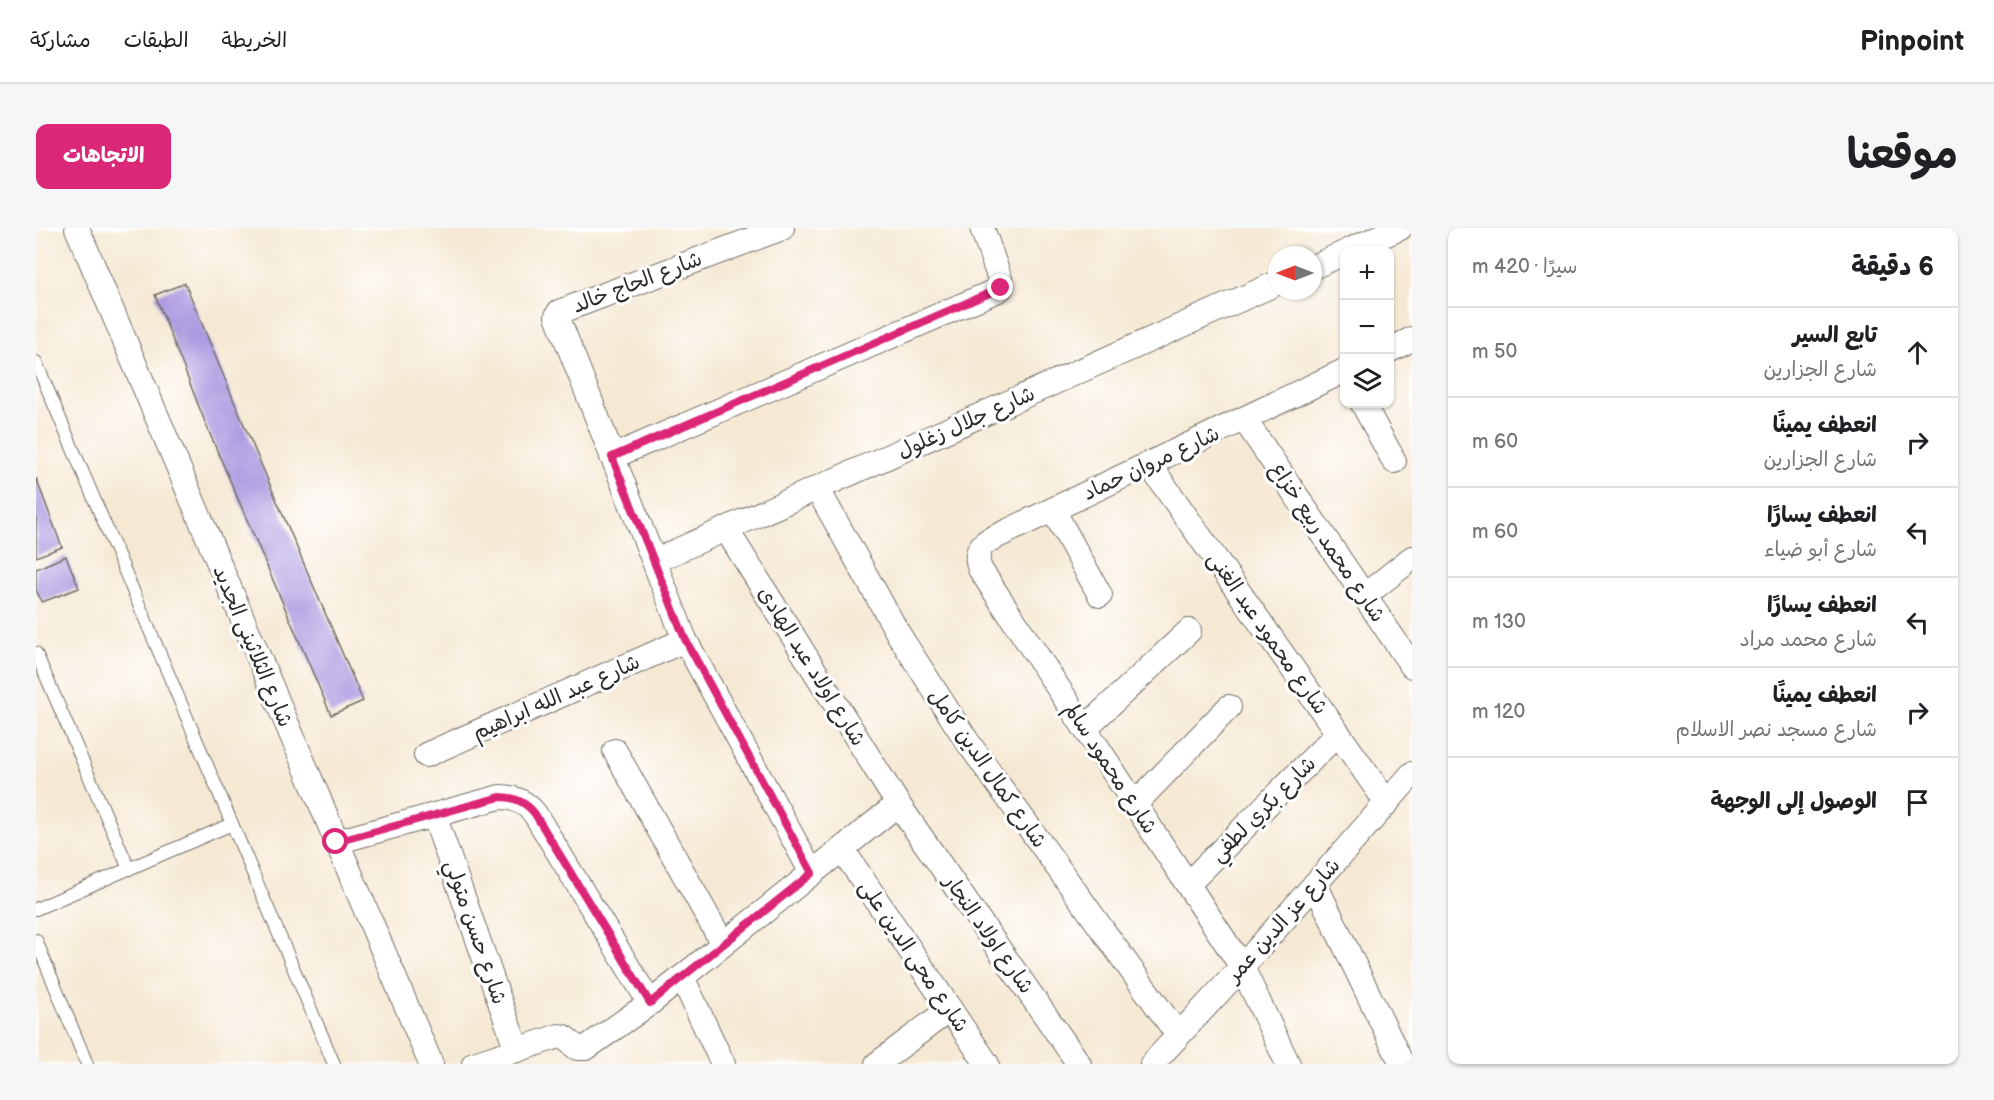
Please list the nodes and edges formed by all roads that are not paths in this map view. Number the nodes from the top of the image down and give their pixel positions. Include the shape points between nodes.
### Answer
1 (77, 228) edge
2 (782, 228) edge
3 (982, 228) edge
4 (1400, 228) edge
5 (1359, 246) edge
6 (1340, 255) edge
7 (1322, 263) edge
8 (1268, 287) edge
9 (1412, 339) edge
10 (1394, 348) edge
11 (36, 362) edge
12 (1340, 373) edge
13 (1365, 408) edge
14 (1244, 419) junction
15 (612, 457) junction
16 (1394, 461) dead end
17 (1149, 464) junction
18 (817, 489) junction
19 (1053, 510) junction
20 (726, 529) junction
21 (1412, 558) edge
22 (654, 561) junction
23 (981, 569) joint
24 (1100, 595) dead end
25 (1364, 596) junction
26 (1189, 631) dead end
27 (685, 639) junction
28 (36, 653) edge
29 (1412, 666) edge
30 (1229, 707) dead end
31 (1085, 728) junction
32 (1338, 733) junction
33 (615, 751) dead end
34 (426, 754) dead end
35 (1412, 774) edge
36 (1387, 802) junction
37 (898, 804) junction
38 (1135, 804) junction
39 (434, 815) junction
40 (232, 824) junction
41 (336, 842) junction
42 (842, 849) junction
43 (129, 868) junction
44 (812, 873) junction
45 (1188, 884) junction
46 (1315, 884) junction
47 (36, 909) edge
48 (36, 940) edge
49 (723, 944) junction
50 (1242, 967) junction
51 (682, 977) junction
52 (650, 1003) junction
53 (950, 1009) junction
54 (1178, 1035) junction
55 (517, 1050) junction
56 (1393, 1061) edge
57 (1155, 1063) edge
58 (87, 1064) edge
59 (334, 1064) edge
60 (431, 1064) edge
61 (474, 1064) edge
62 (723, 1064) edge
63 (877, 1064) edge
64 (987, 1064) edge
65 (1079, 1064) edge
66 (1287, 1064) edge

1 - 41 street, شارع الثلاثينى الجديد
2 - 15 street, شارع الحاج خالد via 559,312 557,318
3 - 15 street via 1002,284 1000,290
4 - 5 street
6 - 7 street
8 - 18 street, شارع جلال زغلول
9 - 10 street
11 - 40 lane
12 - 14 street, شارع مروان حماد
13 - 16 street
14 - 17 street, شارع مروان حماد
14 - 25 street, شارع محمد ربيع خزاع
15 - 22 street
17 - 19 street, شارع مروان حماد
17 - 32 street, شارع محمود عبد الغنى
18 - 20 street, شارع جلال زغلول
18 - 54 street, شارع كمال الدين كامل via 899,635 967,741
19 - 23 street, شارع مروان حماد via 985,542 977,556
19 - 24 street
20 - 22 street, شارع جلال زغلول
20 - 37 street, شارع اولاد عبد الهادى
21 - 25 street
22 - 27 street
23 - 31 street, شارع محمود سالم
25 - 29 street, شارع محمد ربيع خزاع
26 - 31 street
27 - 34 street, شارع عبد الله ابراهيم
27 - 44 street
28 - 43 lane
30 - 38 street
31 - 38 street, شارع محمود سالم
32 - 36 street, شارع محمود عبد الغنى
32 - 45 street, شارع بكري لطفي
33 - 49 street
35 - 36 street, شارع عز الدين عمر
36 - 46 street, شارع عز الدين عمر
37 - 42 street
37 - 65 street, شارع اولاد النجار
38 - 45 street, شارع محمود سالم
39 - 41 street
39 - 52 street via 500,797 516,799 530,807
39 - 55 street, شارع حسن متولي
40 - 43 lane
40 - 59 lane
41 - 60 street, شارع الثلاثينى الجديد
42 - 44 street
42 - 53 street, شارع محى الدين على
43 - 47 lane
44 - 49 street
45 - 50 street, شارع محمود سالم
46 - 50 street, شارع عز الدين عمر
46 - 56 street
48 - 58 lane
49 - 51 street
50 - 54 street, شارع عز الدين عمر
50 - 66 street, شارع محمود سالم
51 - 52 street
51 - 62 street
52 - 55 street via 586,1048 577,1048 559,1036
53 - 63 street
53 - 64 street, شارع محى الدين على
54 - 57 street, شارع عز الدين عمر
55 - 61 street

